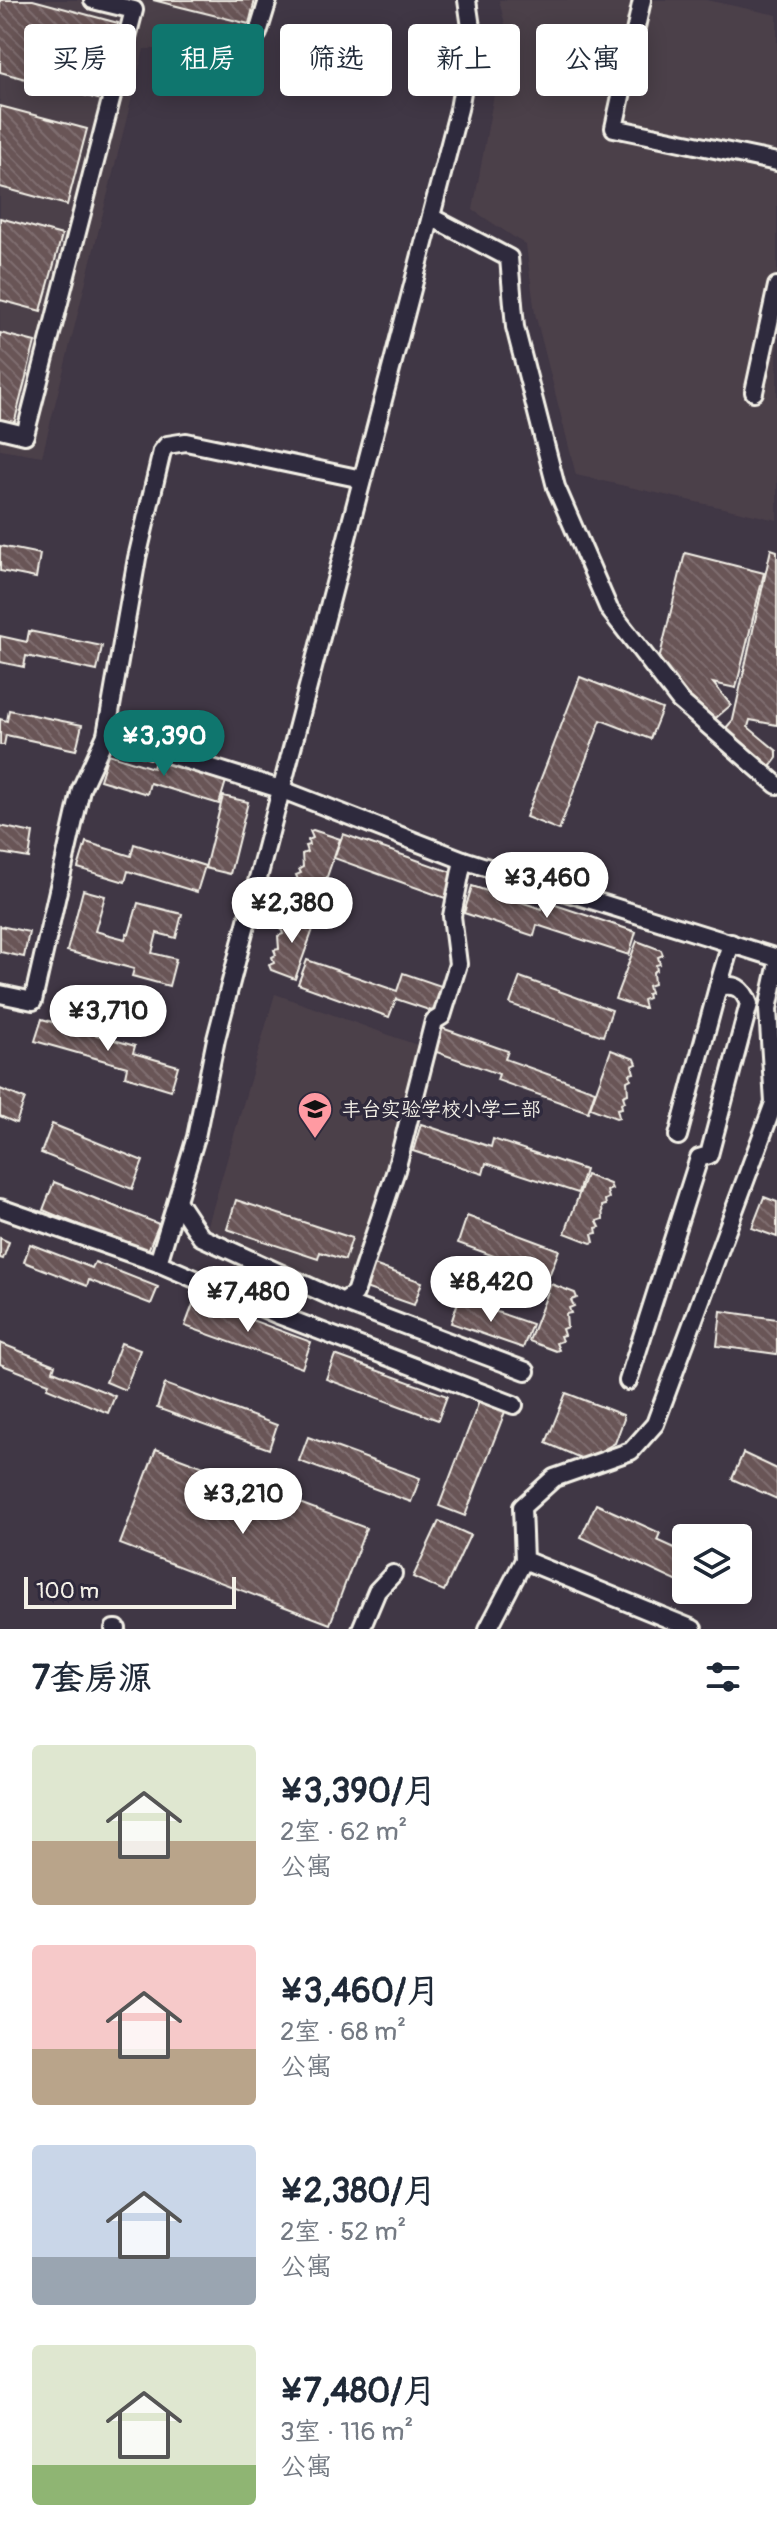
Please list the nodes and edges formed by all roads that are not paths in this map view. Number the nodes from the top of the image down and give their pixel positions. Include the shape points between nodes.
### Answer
1 (93, 0) edge
2 (268, 0) edge
3 (467, 0) edge
4 (642, 0) edge
5 (261, 24) edge
6 (777, 162) edge
7 (431, 217) junction
8 (777, 286) edge
9 (754, 392) dead end
10 (0, 429) edge
11 (362, 479) junction
12 (106, 735) junction
13 (777, 785) edge
14 (280, 789) junction
15 (463, 860) junction
16 (731, 943) junction
17 (777, 958) edge
18 (777, 967) edge
19 (718, 987) junction
20 (0, 994) edge
21 (678, 1136) dead end
22 (177, 1201) junction
23 (0, 1208) edge
24 (158, 1263) junction
25 (343, 1302) junction
26 (526, 1371) dead end
27 (628, 1381) dead end
28 (514, 1405) dead end
29 (524, 1560) junction
30 (393, 1574) dead end
31 (361, 1629) edge
32 (488, 1629) edge
33 (693, 1629) edge

1 - 10 street via 134,10 25,435
2 - 5 street
3 - 7 street via 472,34
4 - 6 street via 614,128
7 - 11 street
7 - 13 street via 509,258 515,327 556,487 609,609 680,701
8 - 9 street
11 - 12 street via 186,442 167,445 151,489
11 - 14 street
12 - 14 street
12 - 20 street via 81,789 33,1001
14 - 15 street
14 - 22 street
15 - 16 street
15 - 25 street via 452,916 458,964 442,1016 434,1021 396,1170 355,1293
16 - 17 street
16 - 19 street
18 - 29 street via 768,1009 774,1103 655,1424 631,1451 554,1478 522,1507
19 - 21 street
19 - 27 street via 739,987 749,1004 709,1155 699,1158
22 - 24 street
22 - 25 street via 201,1237
23 - 24 street
24 - 28 street
25 - 26 street
29 - 32 street
29 - 33 street
30 - 31 street via 377,1591

